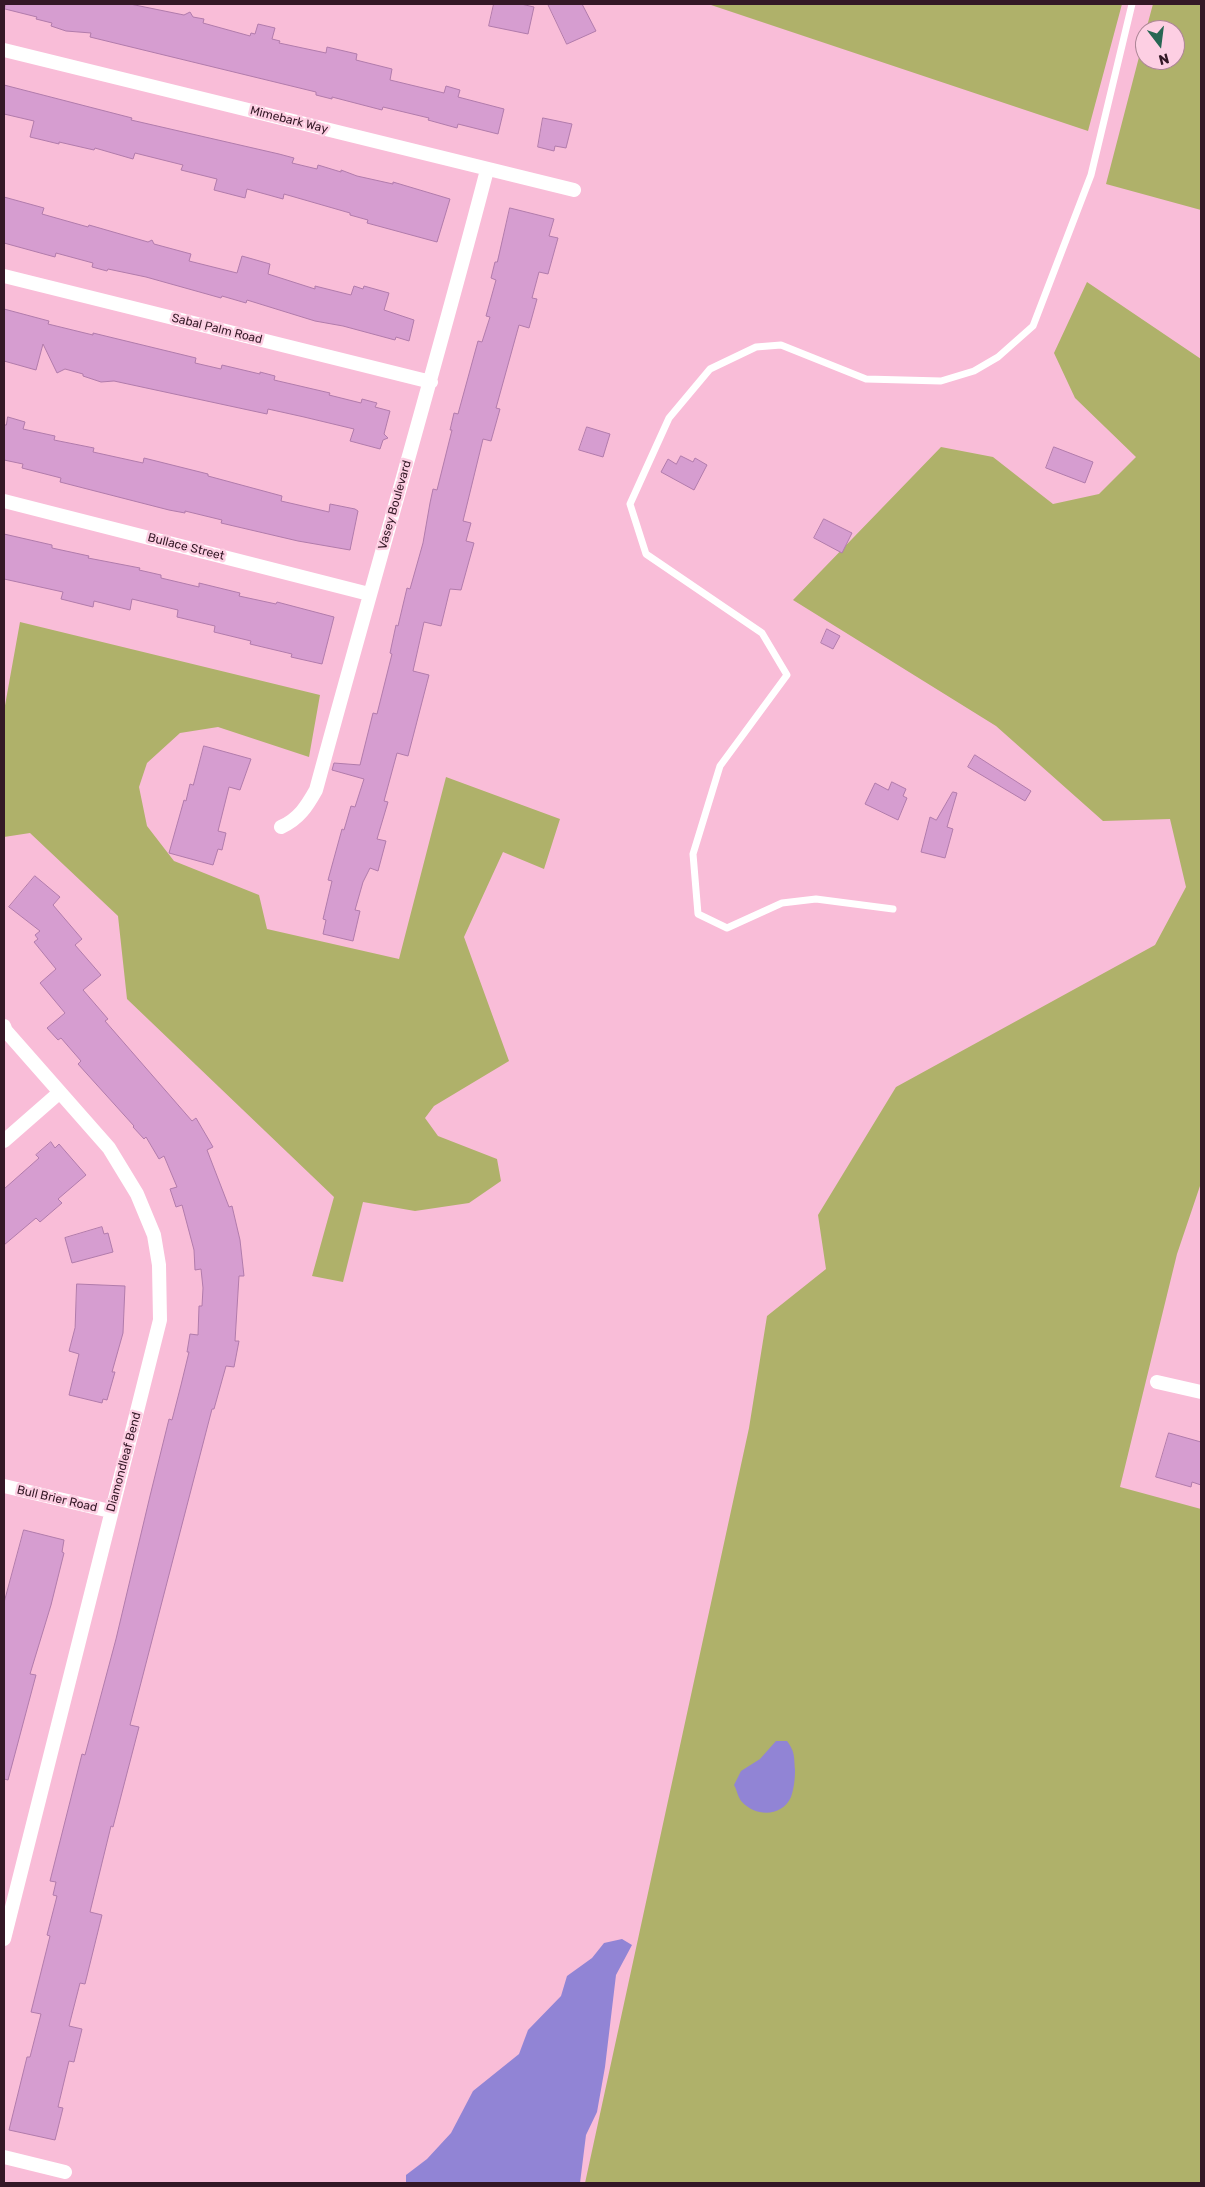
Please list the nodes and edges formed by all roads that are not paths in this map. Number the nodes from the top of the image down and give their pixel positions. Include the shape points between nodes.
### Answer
1 (1132, 4) edge
2 (4, 50) edge
3 (487, 170) junction
4 (574, 190) dead end
5 (4, 276) edge
6 (431, 382) junction
7 (4, 501) edge
8 (369, 594) junction
9 (281, 827) dead end
10 (893, 909) dead end
11 (4, 1026) edge
12 (60, 1092) junction
13 (4, 1141) edge
14 (1157, 1382) dead end
15 (1201, 1392) edge
16 (4, 1486) edge
17 (110, 1511) junction
18 (4, 1935) edge
19 (4, 2157) edge
20 (65, 2172) dead end

1 - 10 lane via 1091,175 1033,326 998,357 974,370 941,381 866,379 781,345 756,347 710,369 670,418 630,504 646,554 762,633 786,675 720,766 693,854 698,914 727,928 782,903 816,899
2 - 3 street, Mimebark Way
3 - 4 street, Mimebark Way
3 - 6 street, Vasey Boulevard
5 - 6 street, Sabal Palm Road
6 - 8 street, Vasey Boulevard
7 - 8 street, Bullace Street
8 - 9 street, Vasey Boulevard via 316,790 306,808 292,822
11 - 12 street, Diamondleaf Bend
12 - 13 street
12 - 17 street, Diamondleaf Bend via 109,1148 138,1194 154,1234 159,1265 160,1320
14 - 15 street
16 - 17 street, Bull Brier Road
17 - 18 street, Diamondleaf Bend
19 - 20 street

